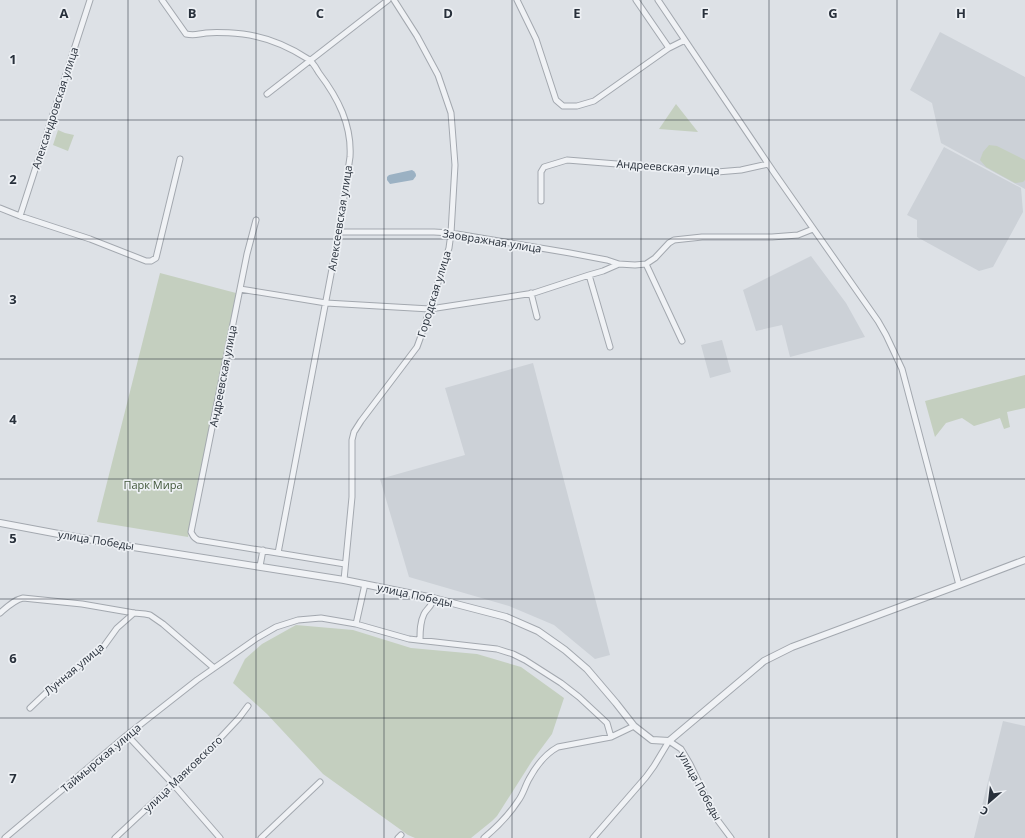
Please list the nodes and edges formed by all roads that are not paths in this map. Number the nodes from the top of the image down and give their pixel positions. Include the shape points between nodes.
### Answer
1 (90, 0) edge
2 (162, 0) edge
3 (388, 0) edge
4 (394, 0) edge
5 (517, 0) edge
6 (636, 0) edge
7 (658, 0) edge
8 (685, 40) junction
9 (669, 48) junction
10 (310, 60) junction
11 (267, 94) dead end
12 (180, 159) dead end
13 (768, 164) junction
14 (541, 201) dead end
15 (0, 208) edge
16 (20, 216) junction
17 (256, 220) dead end
18 (813, 229) junction
19 (339, 232) junction
20 (451, 233) junction
21 (619, 264) junction
22 (646, 264) junction
23 (589, 275) junction
24 (240, 289) junction
25 (528, 294) junction
26 (326, 303) junction
27 (430, 309) junction
28 (537, 317) dead end
29 (682, 342) dead end
30 (610, 347) dead end
31 (0, 523) edge
32 (263, 550) junction
33 (278, 553) junction
34 (1025, 560) edge
35 (345, 564) junction
36 (260, 566) junction
37 (344, 580) junction
38 (365, 584) junction
39 (959, 585) junction
40 (433, 598) junction
41 (0, 613) edge
42 (134, 613) junction
43 (356, 624) junction
44 (420, 640) junction
45 (214, 668) junction
46 (248, 706) dead end
47 (30, 708) dead end
48 (634, 726) junction
49 (127, 735) junction
50 (611, 737) junction
51 (669, 740) junction
52 (320, 782) dead end
53 (173, 784) junction
54 (5, 838) edge
55 (115, 838) edge
56 (220, 838) edge
57 (261, 838) edge
58 (484, 838) edge
59 (593, 838) edge
60 (731, 838) edge

1 - 16 street, Александровская улица
2 - 10 street, Алексеевская улица via 186,34 242,34 259,37 276,42
3 - 10 street
4 - 20 street, Городская улица via 438,74 451,113 456,165
5 - 9 street via 536,39 552,91 556,100 563,106 577,106 594,101
6 - 9 street
7 - 8 street
8 - 9 street
8 - 13 street
10 - 11 street
10 - 19 street, Алексеевская улица via 337,101 349,135 350,157
12 - 16 street via 156,258 151,260 146,261
13 - 14 street, Андреевская улица via 717,172 567,160 542,169
13 - 18 street
15 - 16 street
17 - 24 street, Андреевская улица
18 - 22 street via 798,235 674,240
18 - 39 street via 878,321 902,368
19 - 20 street, Заовражная улица
19 - 26 street, Алексеевская улица
20 - 21 street, Заовражная улица
20 - 27 street, Городская улица via 449,248
21 - 22 street
21 - 23 street
22 - 29 street
23 - 25 street
23 - 30 street
24 - 26 street
24 - 32 street, Андреевская улица via 191,532 198,540
25 - 27 street
25 - 28 street
26 - 27 street
26 - 33 street, Алексеевская улица
27 - 35 street, Городская улица via 417,347 354,432 352,497
31 - 36 street, улица Победы
32 - 33 street
32 - 36 street
33 - 35 street
34 - 39 street
35 - 37 street, Городская улица
36 - 37 street, улица Победы
37 - 38 street, улица Победы
38 - 40 street, улица Победы
38 - 43 street
39 - 51 street via 795,645 764,661
40 - 44 street via 420,626
40 - 48 street, улица Победы via 506,617 538,631 587,669
41 - 42 street via 18,599 24,598
42 - 45 street via 146,614 156,619
42 - 47 street, Лунная улица via 117,628 104,646
43 - 44 street, Таймырская улица
43 - 45 street, Таймырская улица via 321,618 298,620 276,627
44 - 50 street, Таймырская улица via 496,649 525,660 579,697 607,723
45 - 49 street, Таймырская улица
46 - 53 street, улица Маяковского via 210,750
48 - 50 street
48 - 51 street, улица Победы via 652,740
49 - 53 street
49 - 54 street, Таймырская улица
50 - 58 street via 558,747 551,751 530,777 519,800 498,826
51 - 59 street via 646,778
51 - 60 street, улица Победы via 681,749 716,818
52 - 57 street
53 - 55 street, улица Маяковского
53 - 56 street

